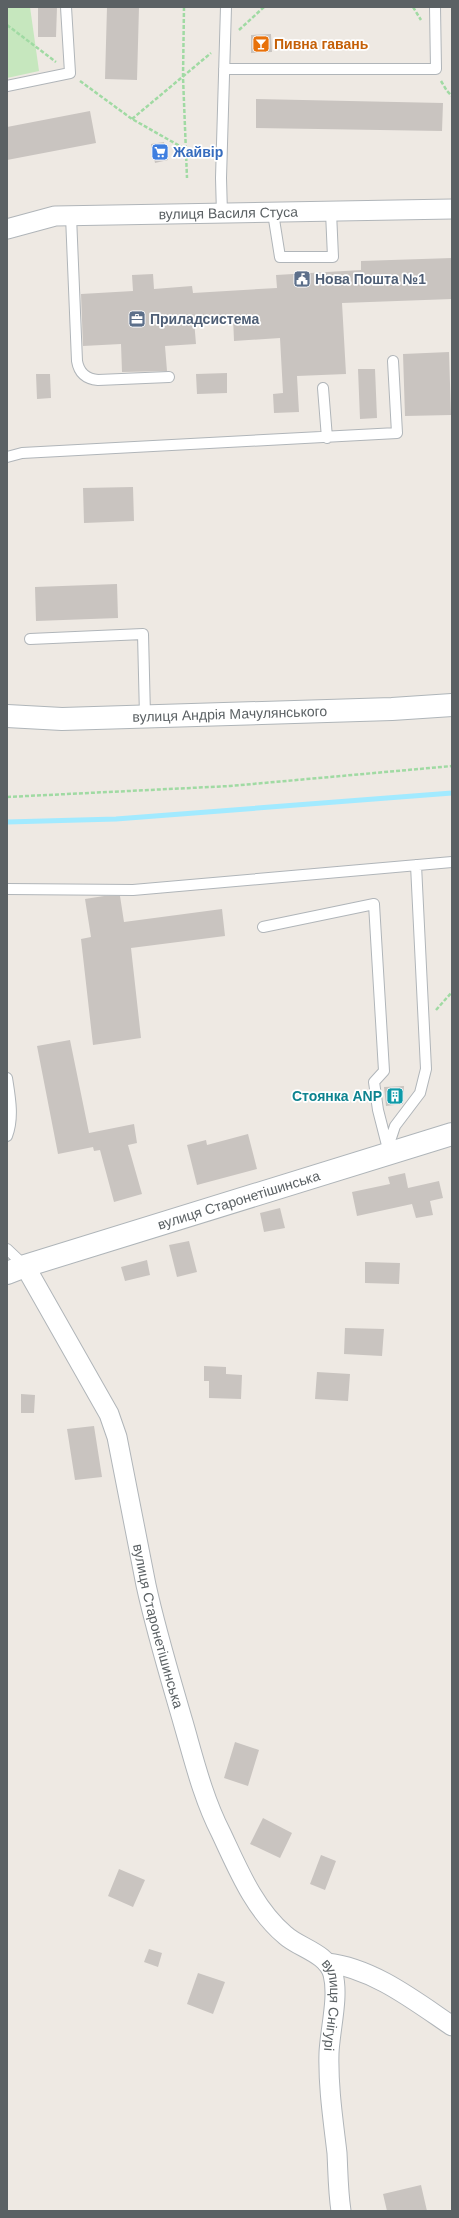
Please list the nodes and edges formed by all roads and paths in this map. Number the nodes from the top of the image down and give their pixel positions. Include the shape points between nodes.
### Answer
1 (66, 7) edge
2 (184, 7) edge
3 (226, 7) edge
4 (264, 7) edge
5 (435, 7) edge
6 (7, 25) edge
7 (225, 42) junction
8 (224, 68) junction
9 (436, 70) junction
10 (70, 73) junction
11 (183, 77) junction
12 (7, 86) edge
13 (452, 96) edge
14 (132, 119) junction
15 (185, 149) junction
16 (186, 178) dead end
17 (452, 210) edge
18 (331, 212) junction
19 (273, 213) junction
20 (222, 214) junction
21 (70, 216) junction
22 (7, 229) edge
23 (394, 362) dead end
24 (169, 377) dead end
25 (323, 388) dead end
26 (327, 438) junction
27 (7, 457) edge
28 (30, 639) dead end
29 (452, 705) edge
30 (7, 716) edge
31 (145, 716) junction
32 (452, 766) edge
33 (7, 798) edge
34 (452, 862) edge
35 (416, 865) junction
36 (7, 889) edge
37 (263, 927) dead end
38 (7, 1078) edge
39 (452, 1134) edge
40 (7, 1136) edge
41 (389, 1153) junction
42 (7, 1248) edge
43 (16, 1270) edge
44 (327, 1963) junction
45 (452, 2026) edge
46 (341, 2211) edge

1 - 10 lane
2 - 11 path
3 - 7 lane
4 - 7 path
5 - 9 lane
6 - 10 path
7 - 8 lane
7 - 11 path
8 - 9 lane
8 - 20 lane
9 - 13 path
10 - 12 lane
10 - 14 path
11 - 14 path
11 - 15 path
14 - 15 path
15 - 16 path
17 - 18 street, вулиця Василя Стуса
18 - 19 street, вулиця Василя Стуса
18 - 19 lane via 333,257 280,257
19 - 20 street, вулиця Василя Стуса
20 - 21 street, вулиця Василя Стуса
21 - 22 street, вулиця Василя Стуса via 55,216
21 - 24 lane via 77,361 80,371 88,378 98,380
23 - 26 lane via 397,434
25 - 26 lane
26 - 27 lane via 22,453
28 - 31 lane via 143,634
29 - 31 street, вулиця Андрія Мачулянського
30 - 31 street, вулиця Андрія Мачулянського via 62,719
32 - 33 path via 230,786
34 - 35 lane
35 - 36 lane via 133,890
35 - 41 lane via 426,1069 420,1093 390,1135
37 - 41 lane via 374,904 384,1071 374,1082
38 - 40 lane via 11,1108
39 - 41 street, вулиця Старонетішинська
41 - 43 street, вулиця Старонетішинська
42 - 43 lane
43 - 44 street, вулиця Старонетішинська via 57,1319 109,1414 149,1594 200,1780 218,1828 265,1916 286,1937
44 - 45 street, вулиця Снігурі via 343,1965 378,1980
44 - 46 street, вулиця Снігурі via 333,1974 334,2005 330,2029 329,2076

